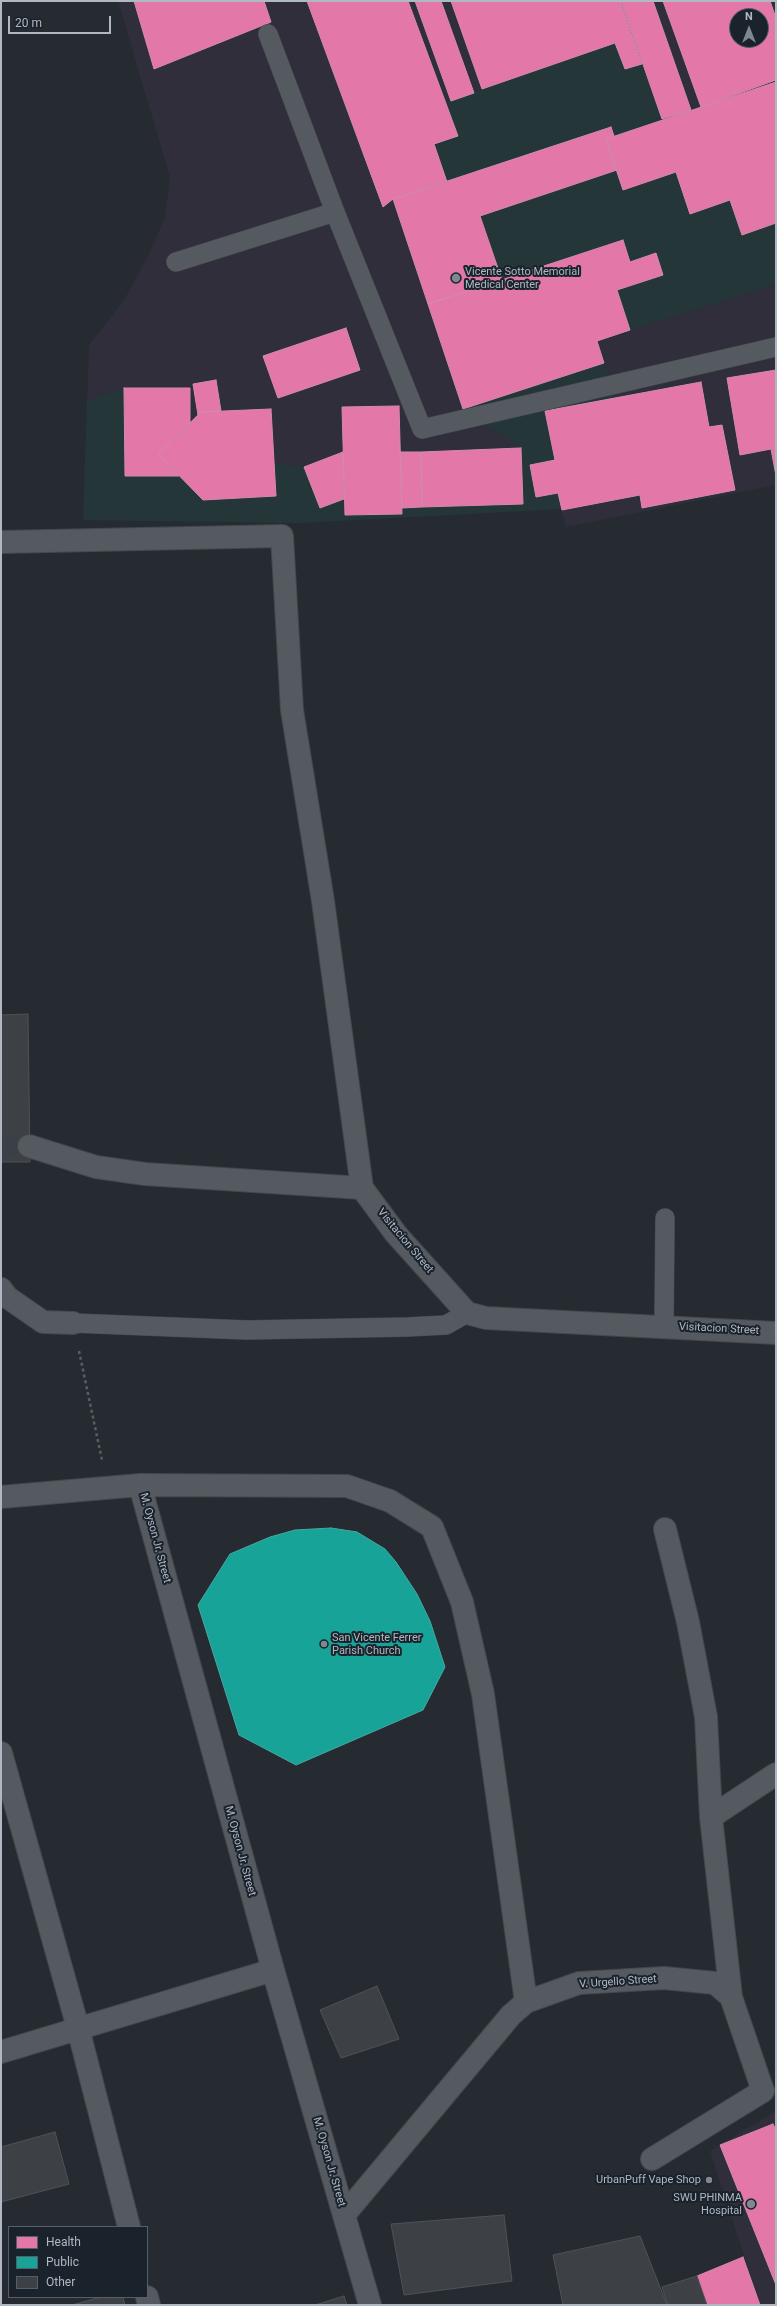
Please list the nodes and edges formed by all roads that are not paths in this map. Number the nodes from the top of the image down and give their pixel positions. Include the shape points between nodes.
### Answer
1 (268, 34) dead end
2 (335, 212) junction
3 (176, 262) dead end
4 (776, 347) edge
5 (1, 542) edge
6 (29, 1146) tunnel mouth
7 (362, 1188) junction
8 (665, 1218) dead end
9 (1, 1289) edge
10 (467, 1313) junction
11 (73, 1323) joint
12 (664, 1326) junction
13 (776, 1333) edge
14 (140, 1485) junction
15 (1, 1497) edge
16 (665, 1529) dead end
17 (1, 1754) edge
18 (776, 1774) edge
19 (711, 1817) junction
20 (273, 1970) junction
21 (731, 1997) junction
22 (526, 2002) junction
23 (78, 2028) junction
24 (1, 2052) edge
25 (769, 2092) edge
26 (652, 2159) dead end
27 (344, 2216) junction
28 (129, 2226) edge
29 (370, 2305) edge

1 - 2 lane
2 - 3 lane
2 - 4 lane via 422,429
5 - 7 street via 282,536 292,710 323,901
6 - 7 street via 96,1167 145,1174
7 - 10 street, Visitacion Street via 396,1234
8 - 12 lane
9 - 11 street via 7,1297 43,1322
10 - 11 lane via 446,1325 407,1327 247,1330
10 - 12 street, Visitacion Street via 486,1318
12 - 13 street, Visitacion Street
14 - 15 street
14 - 20 street, M. Oyson Jr. Street
14 - 22 street via 347,1486 390,1502 432,1527 462,1602 483,1694
16 - 19 street via 688,1622 706,1717
17 - 23 street
18 - 19 street
19 - 21 street
20 - 23 street
20 - 27 street, M. Oyson Jr. Street
21 - 22 street, V. Urgello Street via 715,1983 664,1978 579,1983
21 - 25 street
22 - 27 street, V. Urgello Street via 511,2015
23 - 24 street
23 - 28 street
25 - 26 street
27 - 29 street, M. Oyson Jr. Street

